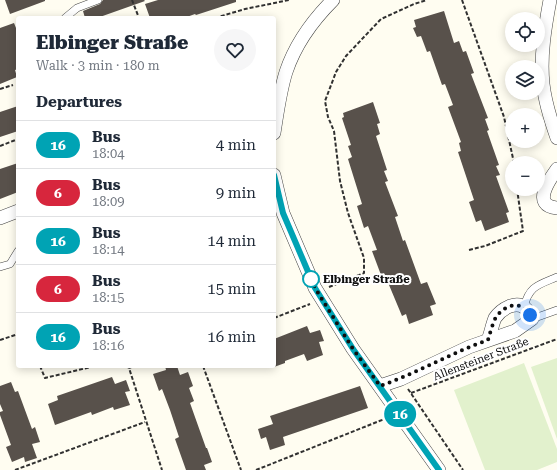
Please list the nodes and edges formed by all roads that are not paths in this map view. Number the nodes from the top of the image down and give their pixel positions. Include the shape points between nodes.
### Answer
1 (98, 0) edge
2 (333, 0) edge
3 (550, 0) edge
4 (67, 16) edge
5 (276, 123) edge
6 (557, 138) edge
7 (557, 169) edge
8 (276, 194) edge
9 (557, 208) edge
10 (16, 212) edge
11 (278, 214) edge
12 (0, 218) edge
13 (16, 254) edge
14 (0, 267) edge
15 (557, 277) edge
16 (524, 307) junction
17 (557, 310) edge
18 (532, 320) junction
19 (488, 340) junction
20 (380, 386) junction
21 (439, 470) edge

1 - 4 lane via 77,8
2 - 5 street via 316,18 298,46 286,72
3 - 6 street via 544,34 543,83
7 - 9 street via 544,190 543,197 551,208
8 - 11 street
10 - 12 street
11 - 20 street via 316,297
13 - 14 lane via 10,264
15 - 16 lane via 538,285 527,295
16 - 18 street
16 - 19 street via 516,305 499,313
17 - 18 lane
18 - 19 street via 515,331
19 - 20 street
20 - 21 street

